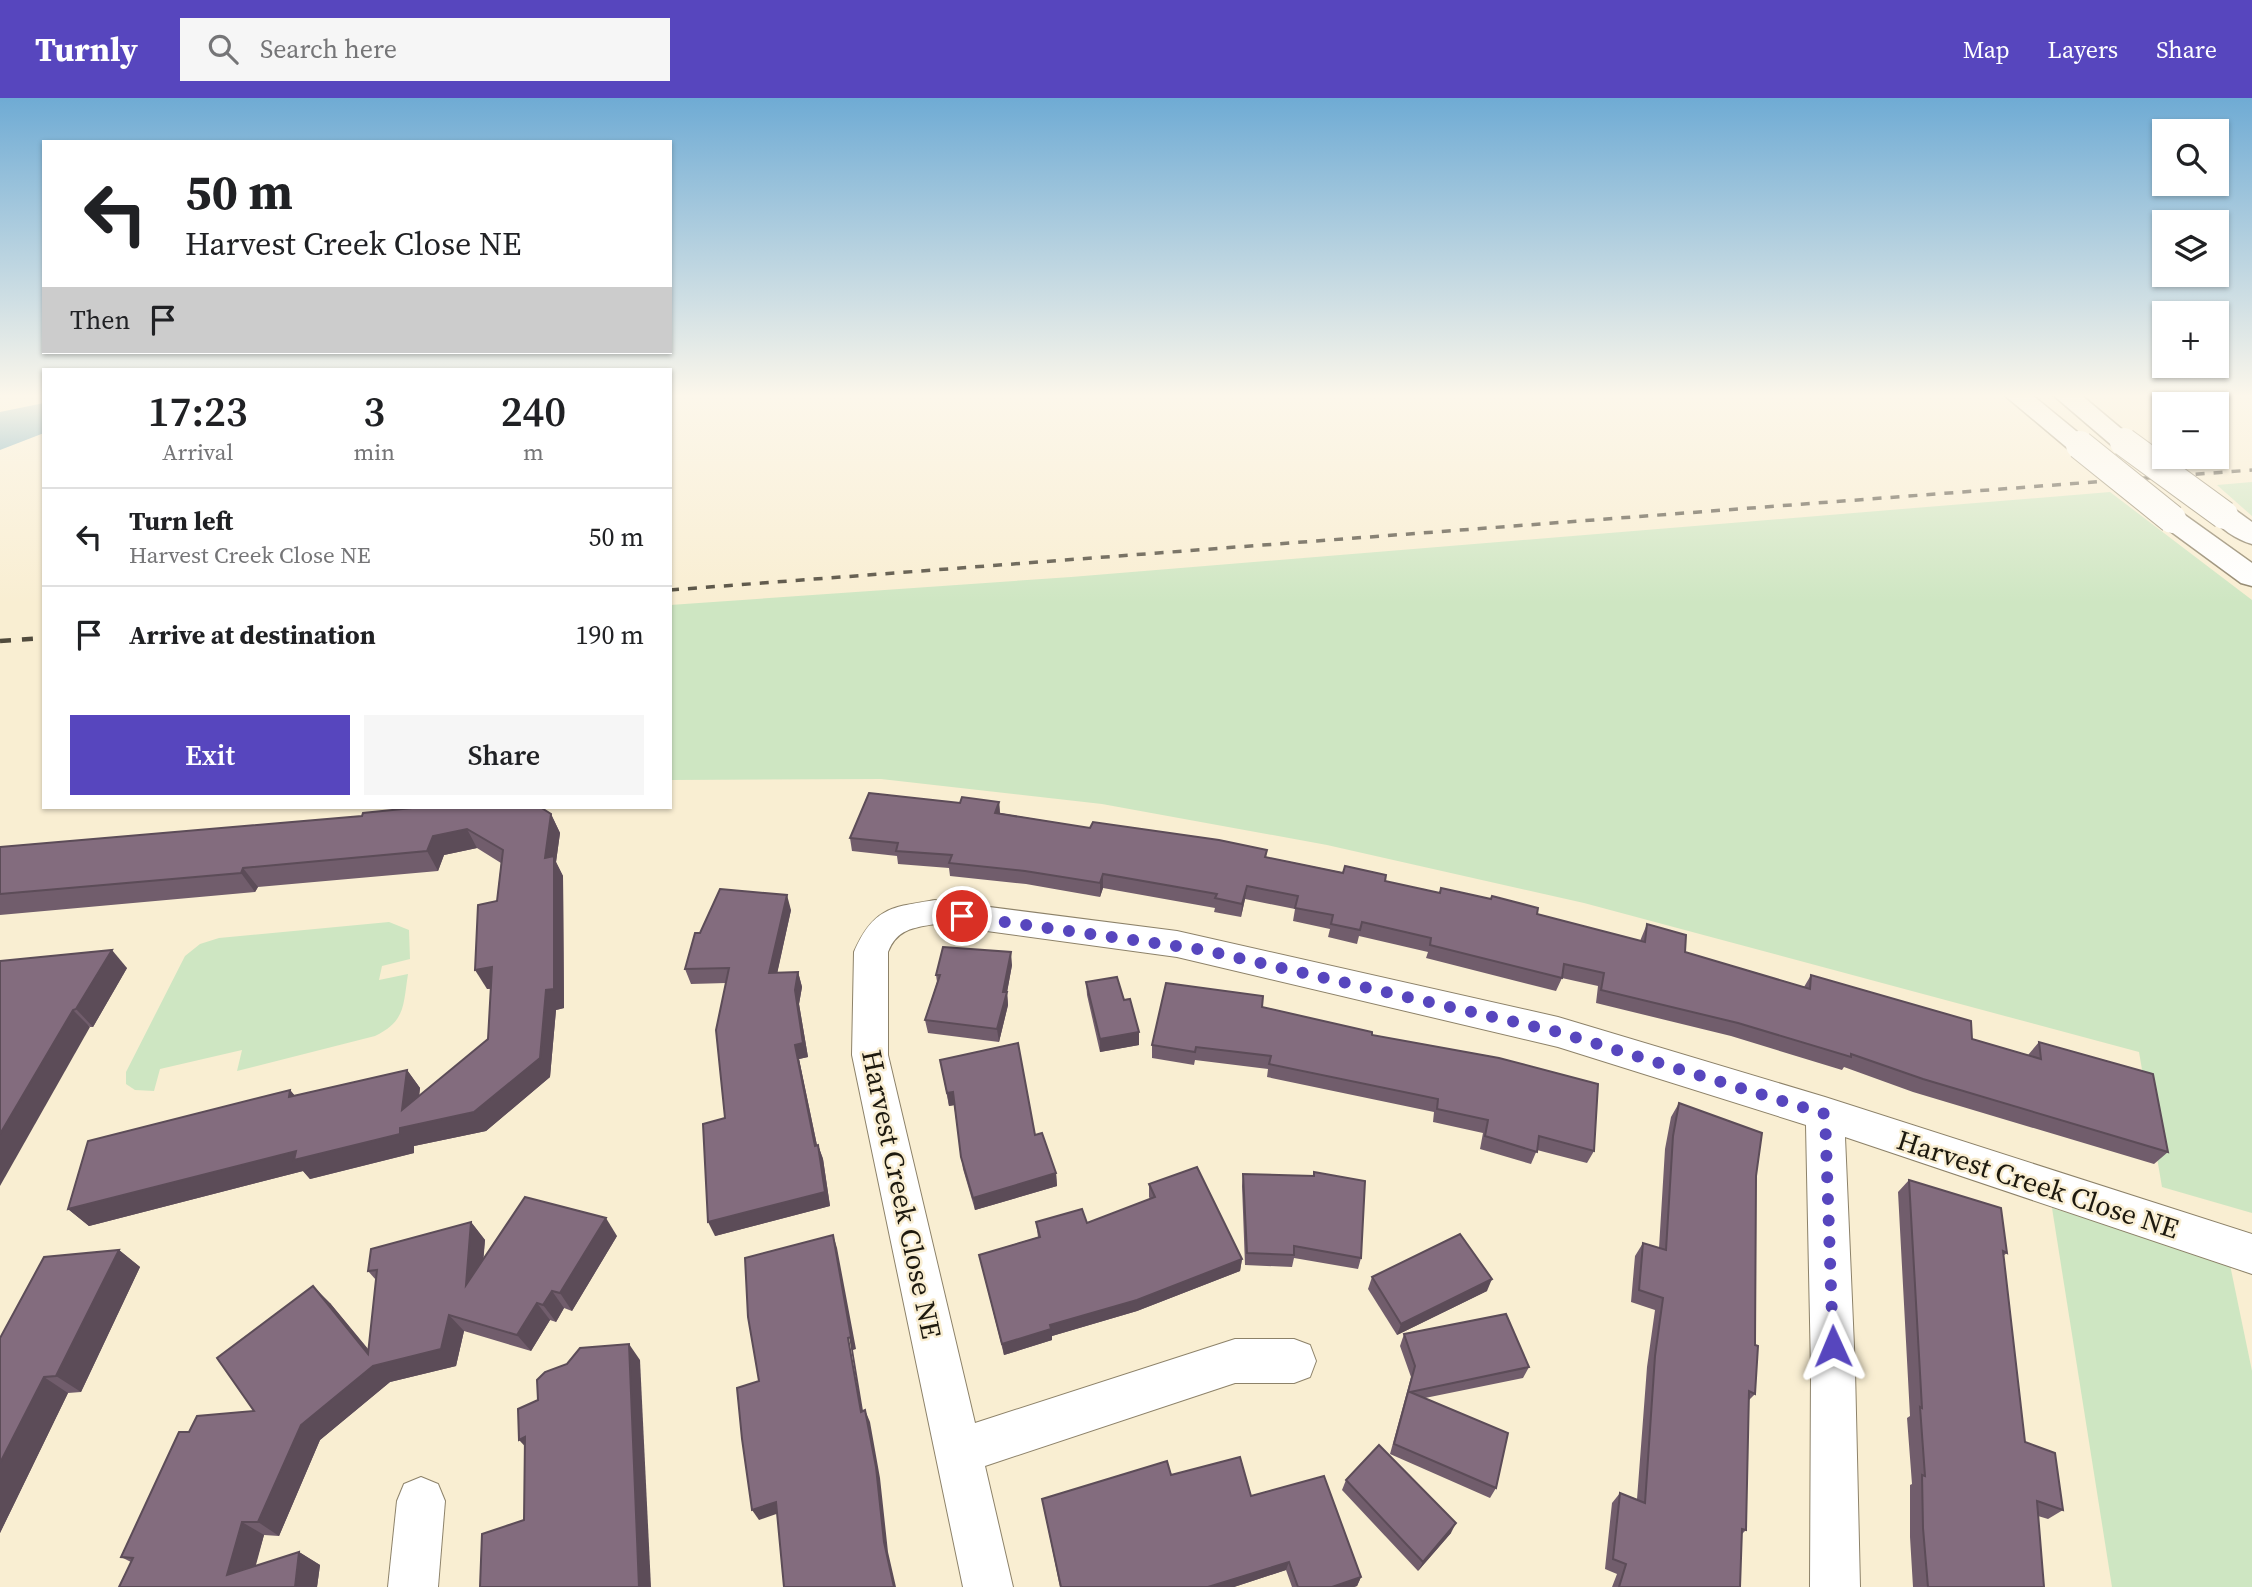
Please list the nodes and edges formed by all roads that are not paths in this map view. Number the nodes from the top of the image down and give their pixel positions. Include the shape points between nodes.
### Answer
1 (2103, 463) edge
2 (2153, 463) edge
3 (2252, 535) edge
4 (2252, 577) edge
5 (1825, 1114) junction
6 (2252, 1254) edge
7 (1294, 1362) dead end
8 (956, 1452) junction
9 (421, 1501) dead end
10 (413, 1587) edge
11 (988, 1587) edge
12 (1835, 1587) edge

1 - 4 main road, bridge
2 - 3 main road, bridge
5 - 6 street, Harvest Creek Close NE
5 - 8 street, Harvest Creek Close NE via 1558,1032 1177,944 935,912 898,918 884,928 871,952 870,1055
5 - 12 street
7 - 8 street via 1235,1361
8 - 11 street, Harvest Creek Close NE
9 - 10 street

